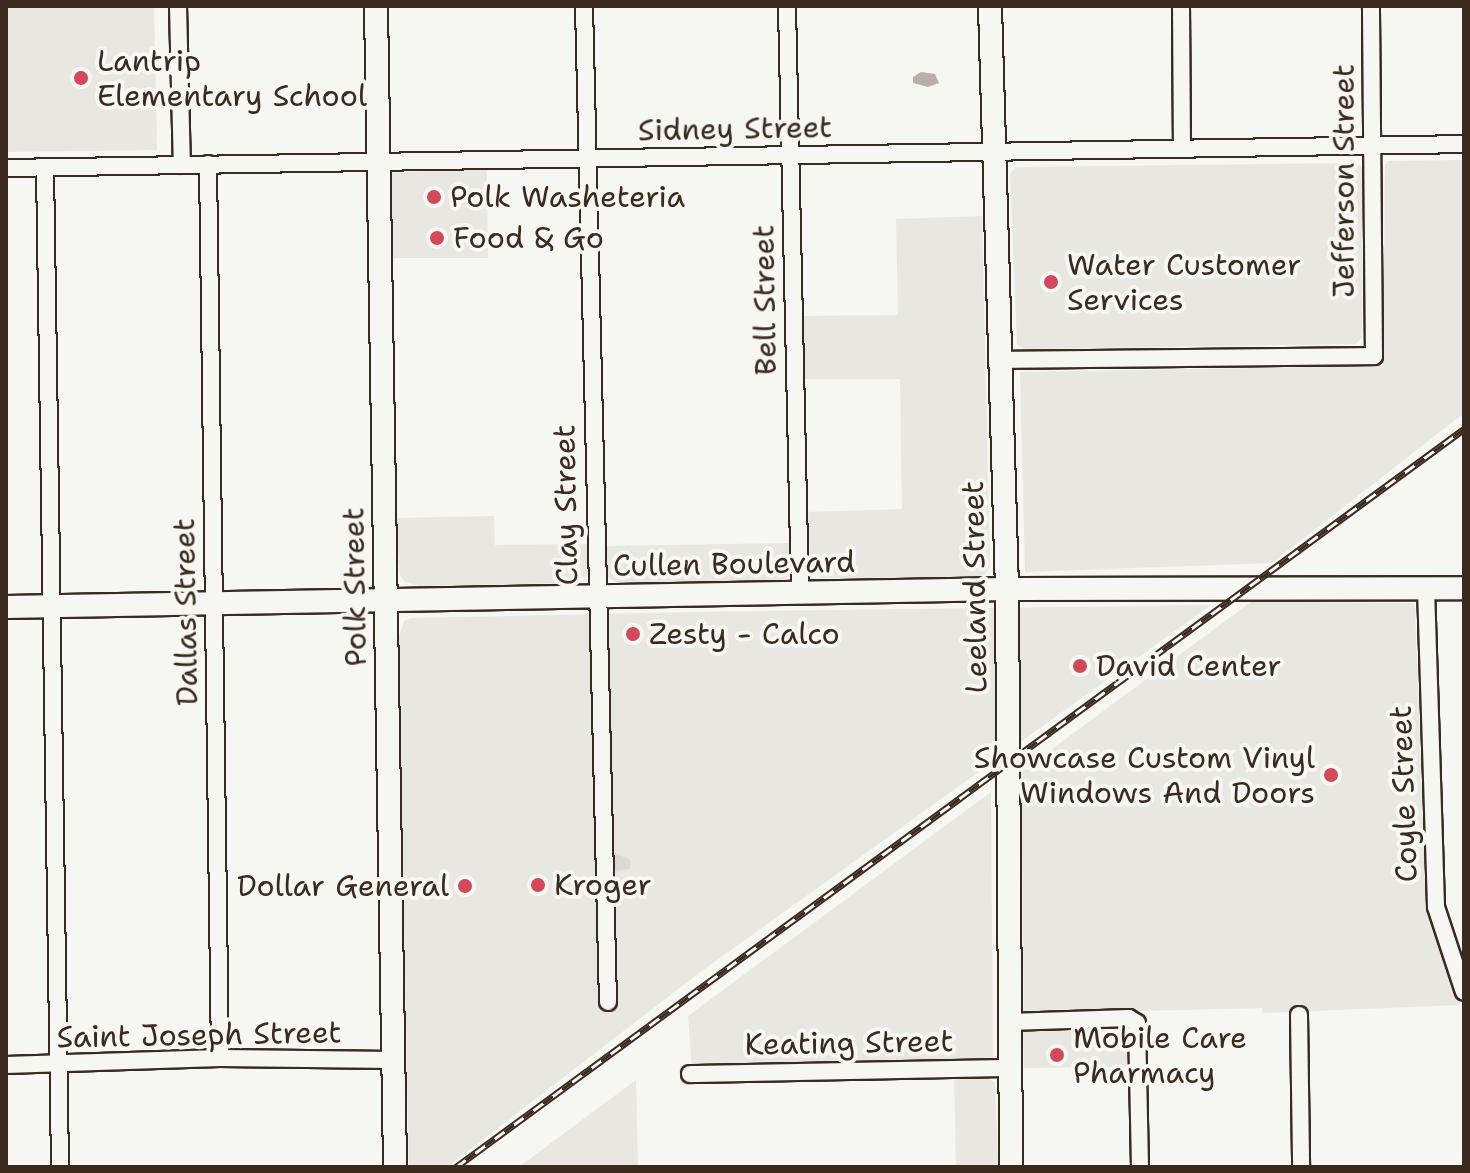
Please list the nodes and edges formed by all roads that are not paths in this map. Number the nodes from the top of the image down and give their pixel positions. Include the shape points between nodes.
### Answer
1 (178, 6) edge
2 (376, 6) edge
3 (584, 6) edge
4 (787, 6) edge
5 (990, 6) edge
6 (1181, 6) edge
7 (1371, 6) edge
8 (1464, 144) edge
9 (1372, 145) junction
10 (1182, 148) junction
11 (993, 151) junction
12 (790, 156) junction
13 (587, 159) junction
14 (378, 161) junction
15 (208, 164) junction
16 (182, 165) junction
17 (45, 167) junction
18 (6, 168) edge
19 (999, 360) junction
20 (1426, 588) junction
21 (1464, 588) edge
22 (1007, 589) junction
23 (800, 592) junction
24 (596, 597) junction
25 (386, 600) junction
26 (214, 604) junction
27 (50, 606) junction
28 (6, 607) edge
29 (1464, 992) edge
30 (608, 1002) dead end
31 (1299, 1015) dead end
32 (1009, 1022) junction
33 (220, 1058) junction
34 (393, 1060) junction
35 (6, 1065) edge
36 (58, 1065) junction
37 (1009, 1068) junction
38 (690, 1074) dead end
39 (60, 1167) edge
40 (395, 1167) edge
41 (1011, 1167) edge
42 (1140, 1167) edge
43 (1301, 1167) edge

1 - 16 street
2 - 14 main road, Polk Street
3 - 13 street, Clay Street
4 - 12 street, Bell Street
5 - 11 main road, Leeland Street
6 - 10 street
7 - 9 street, Jefferson Street
8 - 9 street, Sidney Street
9 - 10 street, Sidney Street
9 - 19 street, Jefferson Street via 1374,356
10 - 11 street, Sidney Street
11 - 12 street, Sidney Street
11 - 19 main road, Leeland Street
12 - 13 street, Sidney Street
12 - 23 street, Bell Street
13 - 14 street, Sidney Street
13 - 24 street, Clay Street
14 - 15 street, Sidney Street
14 - 25 main road, Polk Street
15 - 16 street, Sidney Street
15 - 26 street, Dallas Street
16 - 17 street, Sidney Street
17 - 18 street, Sidney Street
17 - 27 street
19 - 22 main road, Leeland Street
20 - 21 main road, Cullen Boulevard
20 - 22 main road, Cullen Boulevard
20 - 29 street, Coyle Street via 1436,907
22 - 23 main road, Cullen Boulevard
22 - 32 main road, Leeland Street
23 - 24 main road, Cullen Boulevard
24 - 25 main road, Cullen Boulevard
24 - 30 street, Clay Street
25 - 26 main road, Cullen Boulevard
25 - 34 main road, Polk Street
26 - 27 main road, Cullen Boulevard
26 - 33 street, Dallas Street
27 - 28 main road, Cullen Boulevard
27 - 36 street
31 - 43 street
32 - 37 main road, Leeland Street
32 - 42 street via 1137,1023
33 - 34 street, Saint Joseph Street
33 - 36 street, Saint Joseph Street
34 - 40 main road, Polk Street
35 - 36 street, Saint Joseph Street
36 - 39 street
37 - 38 street, Keating Street
37 - 41 main road, Leeland Street

